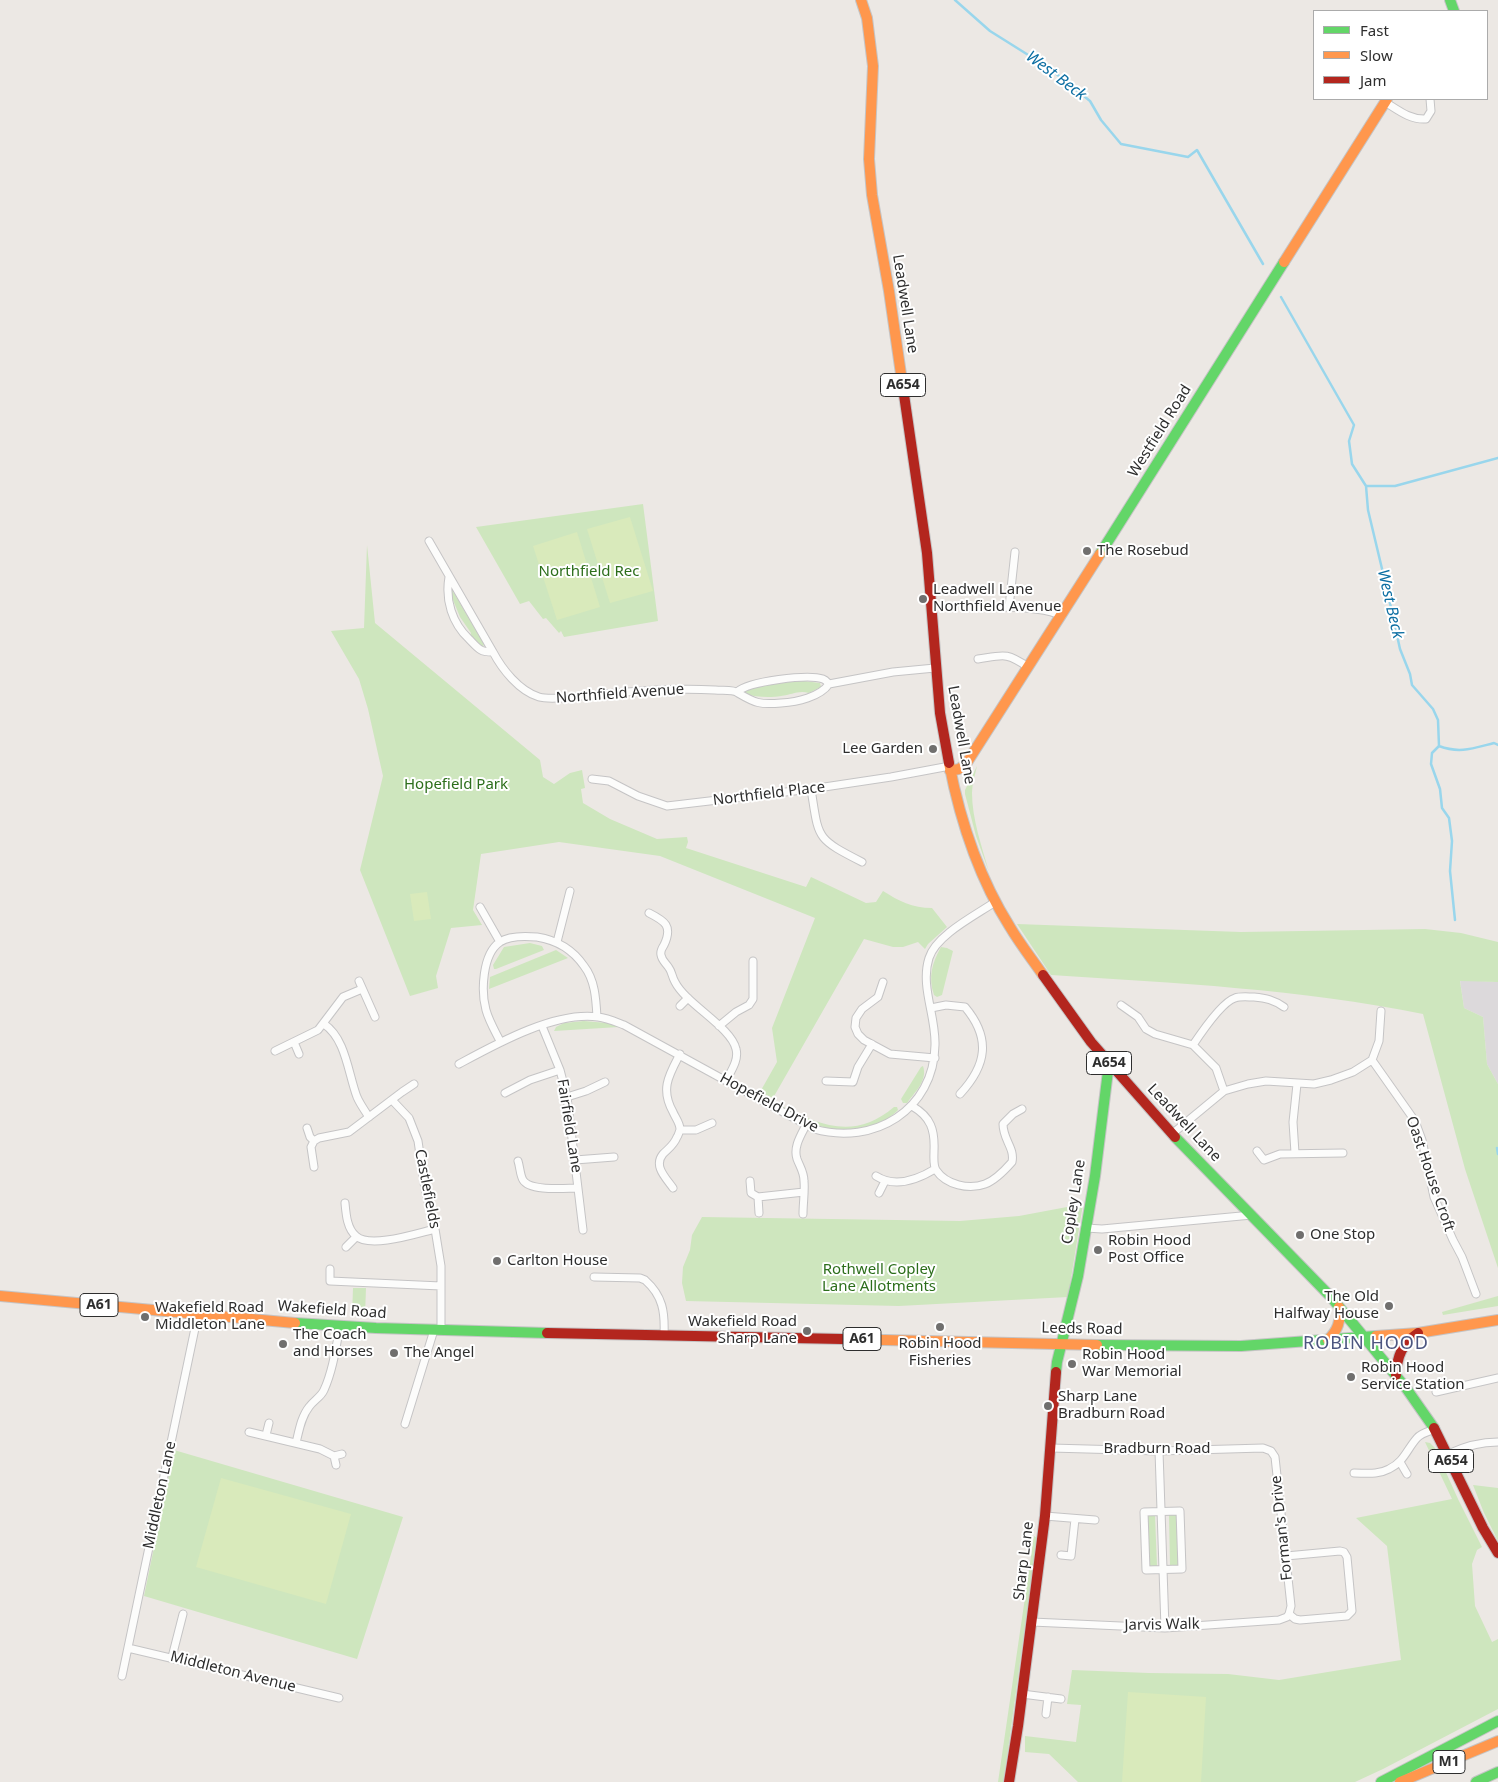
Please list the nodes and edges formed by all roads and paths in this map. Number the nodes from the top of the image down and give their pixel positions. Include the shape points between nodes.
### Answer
1 (860, 0) edge
2 (1386, 100) edge
3 (1430, 100) edge
4 (429, 541) dead end
5 (1015, 552) dead end
6 (450, 577) junction
7 (998, 607) dead end
8 (1009, 607) junction
9 (1062, 616) junction
10 (493, 652) junction
11 (978, 659) dead end
12 (1028, 667) junction
13 (935, 668) junction
14 (830, 684) junction
15 (737, 692) junction
16 (950, 768) junction
17 (592, 779) dead end
18 (811, 789) junction
19 (862, 862) dead end
20 (570, 891) dead end
21 (995, 902) junction
22 (480, 907) dead end
23 (650, 914) dead end
24 (500, 942) junction
25 (557, 942) junction
26 (753, 961) dead end
27 (358, 981) dead end
28 (883, 982) dead end
29 (362, 989) junction
30 (688, 998) junction
31 (1121, 1005) dead end
32 (680, 1006) dead end
33 (1284, 1007) dead end
34 (931, 1008) junction
35 (1381, 1011) dead end
36 (375, 1017) dead end
37 (597, 1017) junction
38 (324, 1024) junction
39 (542, 1026) junction
40 (719, 1026) junction
41 (294, 1042) junction
42 (500, 1042) junction
43 (872, 1044) junction
44 (1193, 1045) junction
45 (275, 1051) dead end
46 (299, 1054) dead end
47 (680, 1054) junction
48 (934, 1058) junction
49 (1372, 1060) junction
50 (1109, 1063) junction
51 (459, 1064) dead end
52 (560, 1070) junction
53 (726, 1080) junction
54 (826, 1081) dead end
55 (605, 1082) dead end
56 (970, 1083) junction
57 (414, 1084) dead end
58 (1297, 1084) junction
59 (979, 1088) dead end
60 (1224, 1091) junction
61 (505, 1093) dead end
62 (960, 1094) dead end
63 (567, 1096) junction
64 (392, 1100) junction
65 (912, 1106) junction
66 (1022, 1109) dead end
67 (369, 1117) junction
68 (712, 1124) dead end
69 (806, 1125) junction
70 (307, 1128) dead end
71 (680, 1130) junction
72 (1172, 1134) junction
73 (314, 1141) junction
74 (1257, 1151) dead end
75 (1295, 1153) junction
76 (1343, 1153) dead end
77 (614, 1157) dead end
78 (518, 1160) dead end
79 (574, 1160) junction
80 (314, 1166) dead end
81 (935, 1169) junction
82 (876, 1176) dead end
83 (884, 1181) junction
84 (578, 1188) junction
85 (673, 1188) dead end
86 (741, 1189) dead end
87 (804, 1192) junction
88 (879, 1193) dead end
89 (758, 1197) junction
90 (345, 1204) dead end
91 (758, 1213) dead end
92 (803, 1214) dead end
93 (1252, 1215) junction
94 (1086, 1228) junction
95 (435, 1229) junction
96 (583, 1230) dead end
97 (356, 1237) junction
98 (346, 1247) dead end
99 (330, 1269) dead end
100 (594, 1277) dead end
101 (441, 1286) junction
102 (1476, 1294) dead end
103 (0, 1296) edge
104 (1339, 1307) junction
105 (198, 1314) junction
106 (1498, 1320) edge
107 (340, 1326) junction
108 (437, 1330) junction
109 (1418, 1333) junction
110 (664, 1335) junction
111 (1364, 1337) junction
112 (1328, 1340) junction
113 (1061, 1344) junction
114 (1396, 1375) junction
115 (1498, 1378) edge
116 (1436, 1392) dead end
117 (269, 1423) dead end
118 (405, 1424) dead end
119 (1435, 1429) junction
120 (249, 1432) dead end
121 (266, 1435) junction
122 (1498, 1442) edge
123 (296, 1443) junction
124 (1051, 1448) junction
125 (1264, 1448) joint
126 (1159, 1451) junction
127 (1448, 1454) junction
128 (1400, 1462) junction
129 (336, 1465) dead end
130 (1354, 1473) dead end
131 (1407, 1474) dead end
132 (1162, 1512) junction
133 (1045, 1516) junction
134 (1074, 1519) junction
135 (1095, 1520) dead end
136 (1498, 1553) edge
137 (1061, 1555) dead end
138 (1286, 1556) junction
139 (1164, 1570) junction
140 (183, 1614) dead end
141 (1289, 1614) junction
142 (1032, 1622) junction
143 (1165, 1628) junction
144 (128, 1648) junction
145 (172, 1657) junction
146 (122, 1676) dead end
147 (1022, 1694) junction
148 (1048, 1697) junction
149 (338, 1698) dead end
150 (1061, 1699) dead end
151 (1046, 1714) dead end
152 (1498, 1721) edge
153 (1498, 1741) edge
154 (1498, 1772) edge
155 (1009, 1782) edge
156 (1381, 1782) edge
157 (1400, 1782) edge
158 (1476, 1782) edge

1 - 13 main road, Leadwell Lane / A654 via 867,18 873,66 872,196 927,553
2 - 3 street via 1418,120 1426,119 1431,111
2 - 9 main road, Westfield Road
4 - 6 street, Northfield Avenue
5 - 8 street
6 - 10 street, Northfield Avenue
6 - 10 street, Northfield Avenue via 448,595 456,624 481,650
7 - 8 street
8 - 9 street via 1044,610
9 - 12 main road, Westfield Road
10 - 15 street, Northfield Avenue via 512,678 537,697 563,698 673,688
11 - 12 street via 1014,657
12 - 16 main road, Westfield Road via 966,764 959,769
13 - 14 street, Northfield Avenue
13 - 16 main road, Leadwell Lane / A654
14 - 15 street, Northfield Avenue via 823,679 783,679 750,684
14 - 15 street, Northfield Avenue via 819,693 783,703 765,704 749,700
16 - 18 street, Northfield Place
16 - 21 main road, Leadwell Lane / A654 via 972,849
17 - 18 street, Northfield Place via 608,781 667,806
18 - 19 street via 821,837
20 - 25 street
21 - 34 street, Hopefield Drive via 941,939 934,948 927,970
21 - 50 main road, Leadwell Lane / A654 via 1061,1002
22 - 24 street
23 - 30 street via 666,922 668,938 661,956
24 - 25 street via 526,936
24 - 42 street via 488,960 483,993 486,1010
25 - 37 street via 585,966 592,981
26 - 40 street via 753,999
27 - 29 street
28 - 43 street via 878,997 856,1018 858,1034
29 - 36 street
29 - 38 street via 343,997
30 - 32 street
30 - 40 street
31 - 44 street via 1154,1034
33 - 44 street via 1262,998 1234,998 1203,1029
34 - 48 street, Hopefield Drive
34 - 56 street via 946,1005 965,1007 981,1032 984,1044 982,1059
35 - 49 street via 1379,1041
37 - 39 street, Hopefield Drive via 581,1016
37 - 47 street, Hopefield Drive via 624,1025
38 - 41 street
38 - 67 street via 337,1038 358,1100
39 - 42 street, Hopefield Drive
39 - 52 street, Fairfield Lane
40 - 53 street via 736,1049 735,1063
41 - 45 street
41 - 46 street
42 - 51 street, Hopefield Drive
43 - 48 street via 890,1054
43 - 54 street via 852,1082
44 - 60 street via 1216,1068
47 - 53 street, Hopefield Drive
47 - 71 street via 669,1075 666,1095
48 - 65 street, Hopefield Drive via 924,1087
49 - 58 street via 1331,1080
49 - 102 street, Oast House Croft via 1415,1121 1434,1197
50 - 72 main road, Leadwell Lane / A654
50 - 94 main road, Copley Lane
52 - 61 street
52 - 63 street, Fairfield Lane
53 - 69 street, Hopefield Drive
55 - 63 street
56 - 59 street
56 - 62 street
57 - 64 street
58 - 60 street via 1266,1081
58 - 75 street via 1293,1122
60 - 72 street
63 - 79 street, Fairfield Lane
64 - 67 street
64 - 95 street, Castlefields via 414,1127
65 - 69 street, Hopefield Drive via 888,1124 864,1132 840,1134
65 - 81 street via 928,1118
66 - 81 street via 1003,1124 1003,1133 1013,1156 1012,1162 996,1178 986,1184 964,1187
67 - 73 street via 349,1132
68 - 71 street via 696,1130
69 - 87 street via 796,1151
70 - 73 street
71 - 85 street via 676,1141 660,1159 659,1166
72 - 93 main road, Leadwell Lane / A654
73 - 80 street via 311,1147
74 - 75 street via 1264,1160
75 - 76 street
77 - 79 street
78 - 84 street via 524,1181 536,1188
79 - 84 street, Fairfield Lane
81 - 83 street via 912,1180
82 - 83 street
83 - 88 street
84 - 96 street, Fairfield Lane
86 - 89 street via 750,1185 751,1193
87 - 89 street
87 - 92 street
89 - 91 street
90 - 97 street via 347,1219
93 - 94 street
93 - 104 main road, Leadwell Lane / A654
94 - 113 main road, Copley Lane via 1074,1297
95 - 97 street via 389,1241
95 - 101 street, Castlefields
97 - 98 street
99 - 101 street via 330,1281
100 - 110 street via 645,1280 663,1307
101 - 108 street, Castlefields
103 - 105 main road, Wakefield Road / A61
104 - 111 main road, Leadwell Lane / A654
104 - 112 main road via 1339,1326
105 - 107 main road, Wakefield Road / A61
105 - 144 street, Middleton Lane
106 - 109 main road, Leeds Road / A61
107 - 108 main road, Wakefield Road / A61
107 - 123 street via 325,1388 305,1413
108 - 110 main road, Wakefield Road / A61
108 - 118 street, Castlefields
109 - 111 main road, Leeds Road / A61
109 - 114 main road via 1399,1352
110 - 113 main road, Leeds Road / A61
111 - 112 main road, Leeds Road / A61
111 - 114 main road, A654
112 - 113 main road, Leeds Road / A61 via 1241,1346
113 - 124 main road, Sharp Lane
114 - 119 main road, A654
115 - 116 street
117 - 121 street
119 - 127 main road, A654
119 - 128 street via 1418,1436
120 - 121 street
121 - 123 street
122 - 127 street via 1481,1442
123 - 129 street via 338,1455
124 - 126 street, Bradburn Road
124 - 133 main road, Sharp Lane
125 - 126 street, Bradburn Road
125 - 138 street, Forman's Drive via 1275,1457
126 - 132 street
127 - 136 main road, A654 via 1465,1494
128 - 130 street via 1388,1470
128 - 131 street
132 - 139 street
132 - 139 street via 1144,1512 1146,1570
132 - 139 street via 1180,1511 1182,1569
133 - 134 street
133 - 142 main road, Sharp Lane
134 - 135 street
134 - 137 street via 1071,1556
138 - 141 street, Forman's Drive
138 - 141 street via 1344,1552 1352,1612 1347,1616 1300,1620
139 - 143 street
140 - 145 street
141 - 143 street, Jarvis Walk via 1279,1620
142 - 143 street, Jarvis Walk
142 - 147 main road, Sharp Lane
144 - 145 street, Middleton Avenue
144 - 146 street, Middleton Lane
145 - 149 street, Middleton Avenue
147 - 148 street
147 - 155 main road, Sharp Lane
148 - 150 street
148 - 151 street
152 - 156 main road
153 - 157 main road, M1
154 - 158 main road, M1

